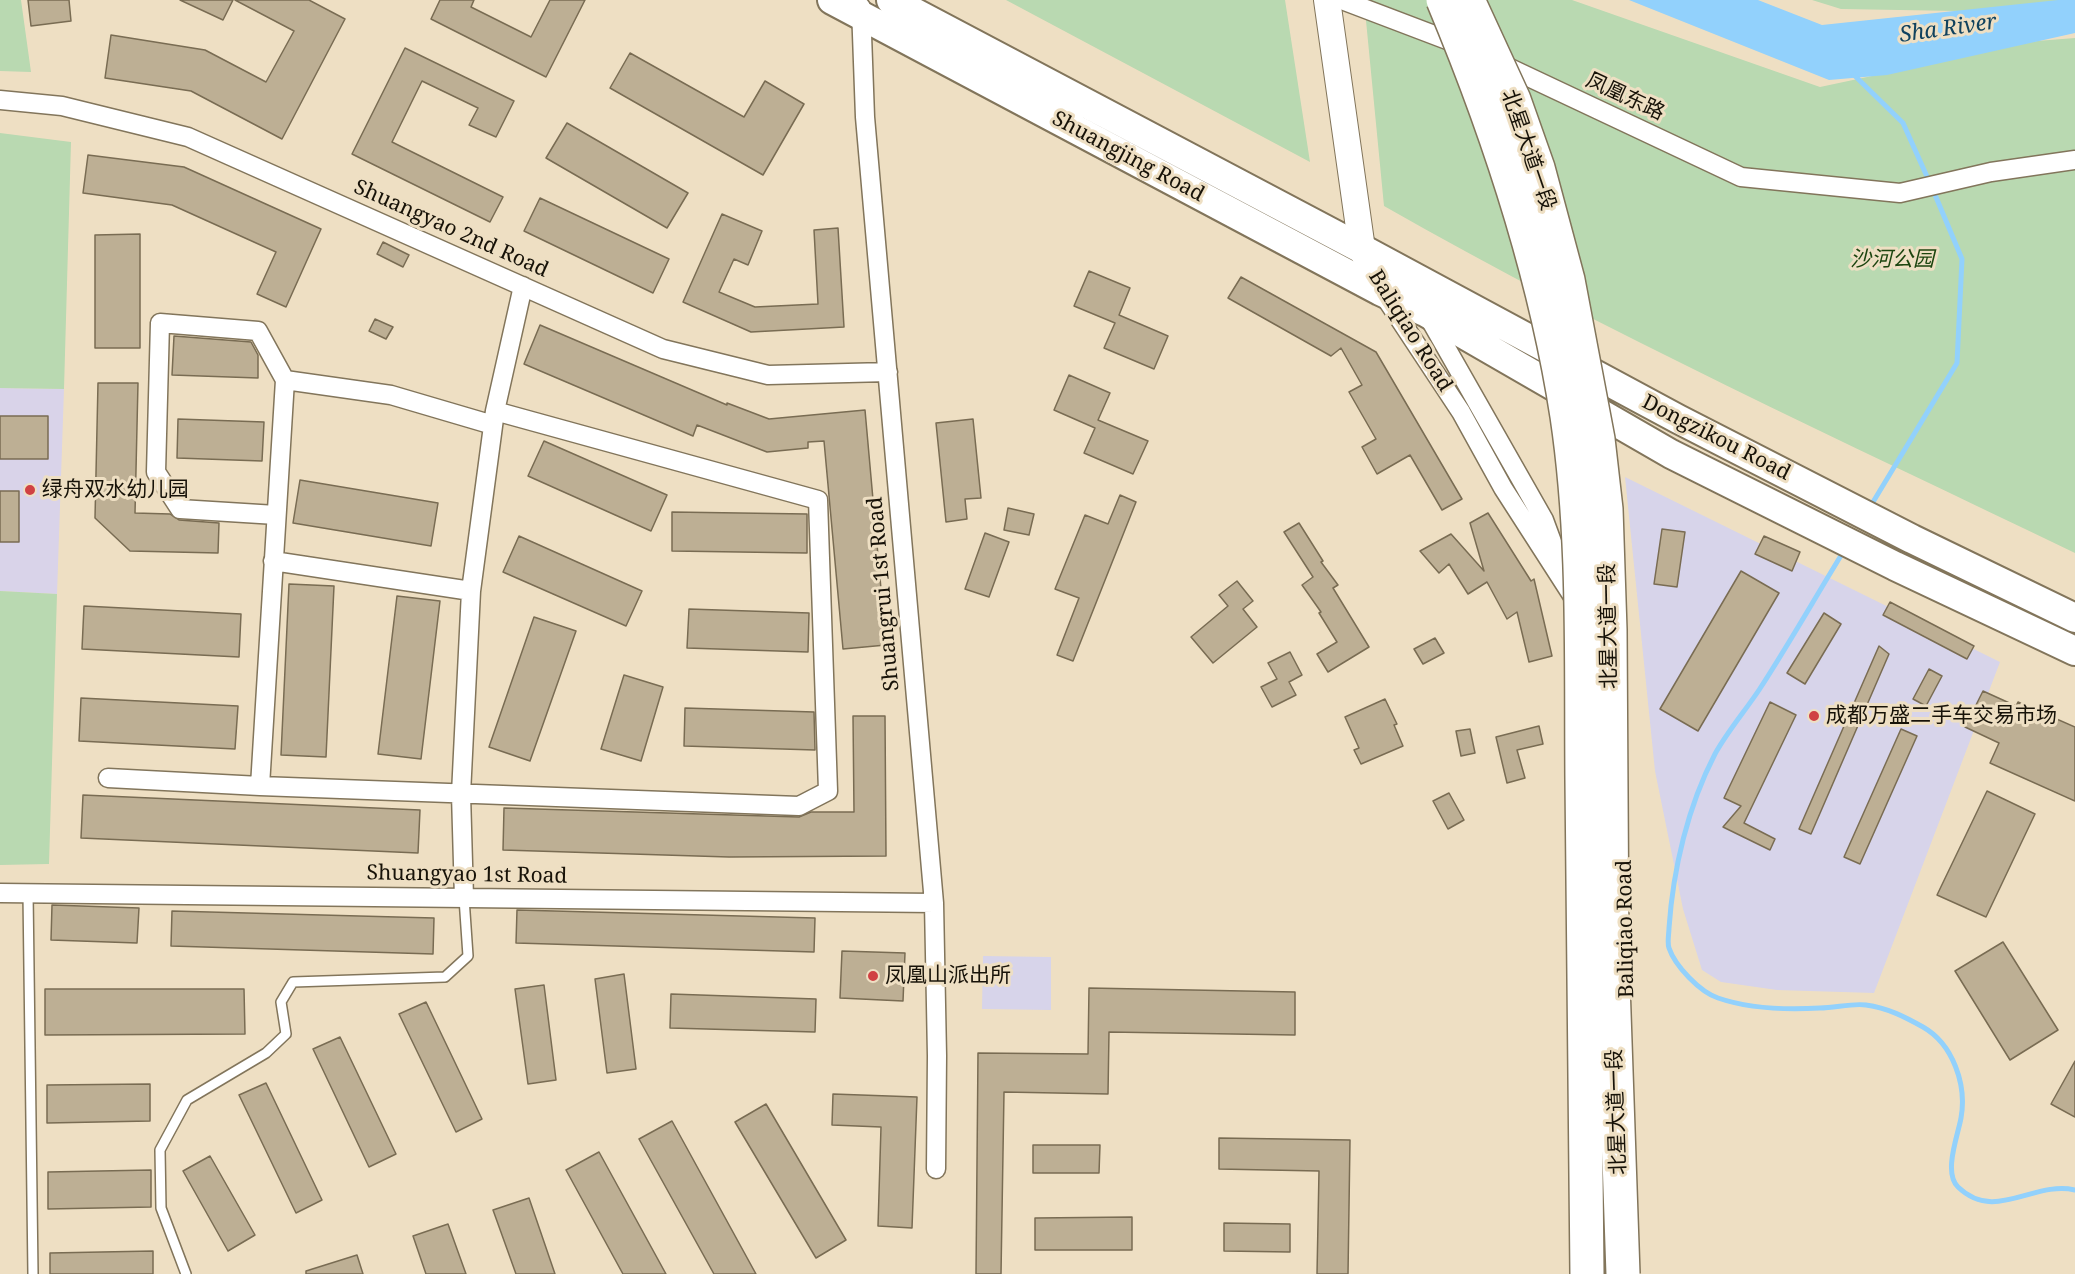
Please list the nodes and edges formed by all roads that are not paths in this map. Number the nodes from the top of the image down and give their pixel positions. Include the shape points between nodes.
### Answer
1 (832, 0) edge
2 (891, 0) edge
3 (1327, 0) edge
4 (1342, 0) edge
5 (1443, 0) edge
6 (1468, 0) edge
7 (861, 8) edge
8 (0, 100) edge
9 (2075, 160) edge
10 (1362, 249) junction
11 (523, 286) junction
12 (1380, 291) junction
13 (1425, 312) junction
14 (888, 372) junction
15 (285, 380) junction
16 (494, 418) junction
17 (276, 516) junction
18 (273, 561) junction
19 (471, 591) junction
20 (1572, 596) junction
21 (2075, 618) edge
22 (2075, 651) edge
23 (108, 778) dead end
24 (260, 786) junction
25 (460, 794) junction
26 (0, 892) edge
27 (28, 893) junction
28 (464, 898) junction
29 (934, 903) junction
30 (936, 1169) dead end
31 (33, 1274) edge
32 (186, 1274) edge
33 (1585, 1274) edge
34 (1608, 1274) edge
35 (1623, 1274) edge
36 (1630, 1274) edge

1 - 7 main road, Shuangjing Road
2 - 10 main road, Shuangjing Road
3 - 10 main road, Baliqiao Road
4 - 9 street, 凤凰东路 via 1456,43 1741,177 1900,193 1990,172
5 - 33 highway, 北星大道一段, bridge via 1473,72 1528,237 1568,428 1576,499 1581,613
6 - 35 highway, 北星大道一段, bridge via 1514,100 1538,168 1568,280 1598,439 1606,509 1610,619 1612,955
7 - 12 main road, Shuangjing Road
7 - 14 street, Shuangrui 1st Road via 865,117
8 - 11 street, Shuangyao 2nd Road via 62,106 188,137
10 - 12 main road, Baliqiao Road
10 - 21 main road, Dongzikou Road via 1678,419
11 - 14 street, Shuangyao 2nd Road via 663,349 768,375
11 - 16 street
12 - 13 main road, Shuangjing Road
12 - 20 street, Baliqiao Road via 1461,412 1503,488
13 - 20 street, Baliqiao Road via 1544,520
13 - 22 main road, Dongzikou Road via 1671,454
14 - 29 street, Shuangrui 1st Road
15 - 16 street via 391,394
15 - 17 street
15 - 17 street via 258,331 160,323 156,472 180,509
16 - 19 street
16 - 25 street via 818,500 828,790 799,806
17 - 18 street
18 - 19 street
18 - 24 street
19 - 25 street
20 - 33 street, Baliqiao Road via 1567,729 1588,865
20 - 34 street, Baliqiao Road via 1591,640 1595,673 1607,1039
20 - 36 street, Baliqiao Road via 1598,635 1624,750
23 - 24 street
24 - 25 street
25 - 28 street
26 - 27 street, Shuangyao 1st Road
27 - 28 street, Shuangyao 1st Road
27 - 31 lane
28 - 29 street, Shuangyao 1st Road
28 - 32 lane via 468,956 445,977 292,982 281,1002 286,1034 266,1053 187,1100 160,1150 161,1208
29 - 30 street, Shuangrui 1st Road

